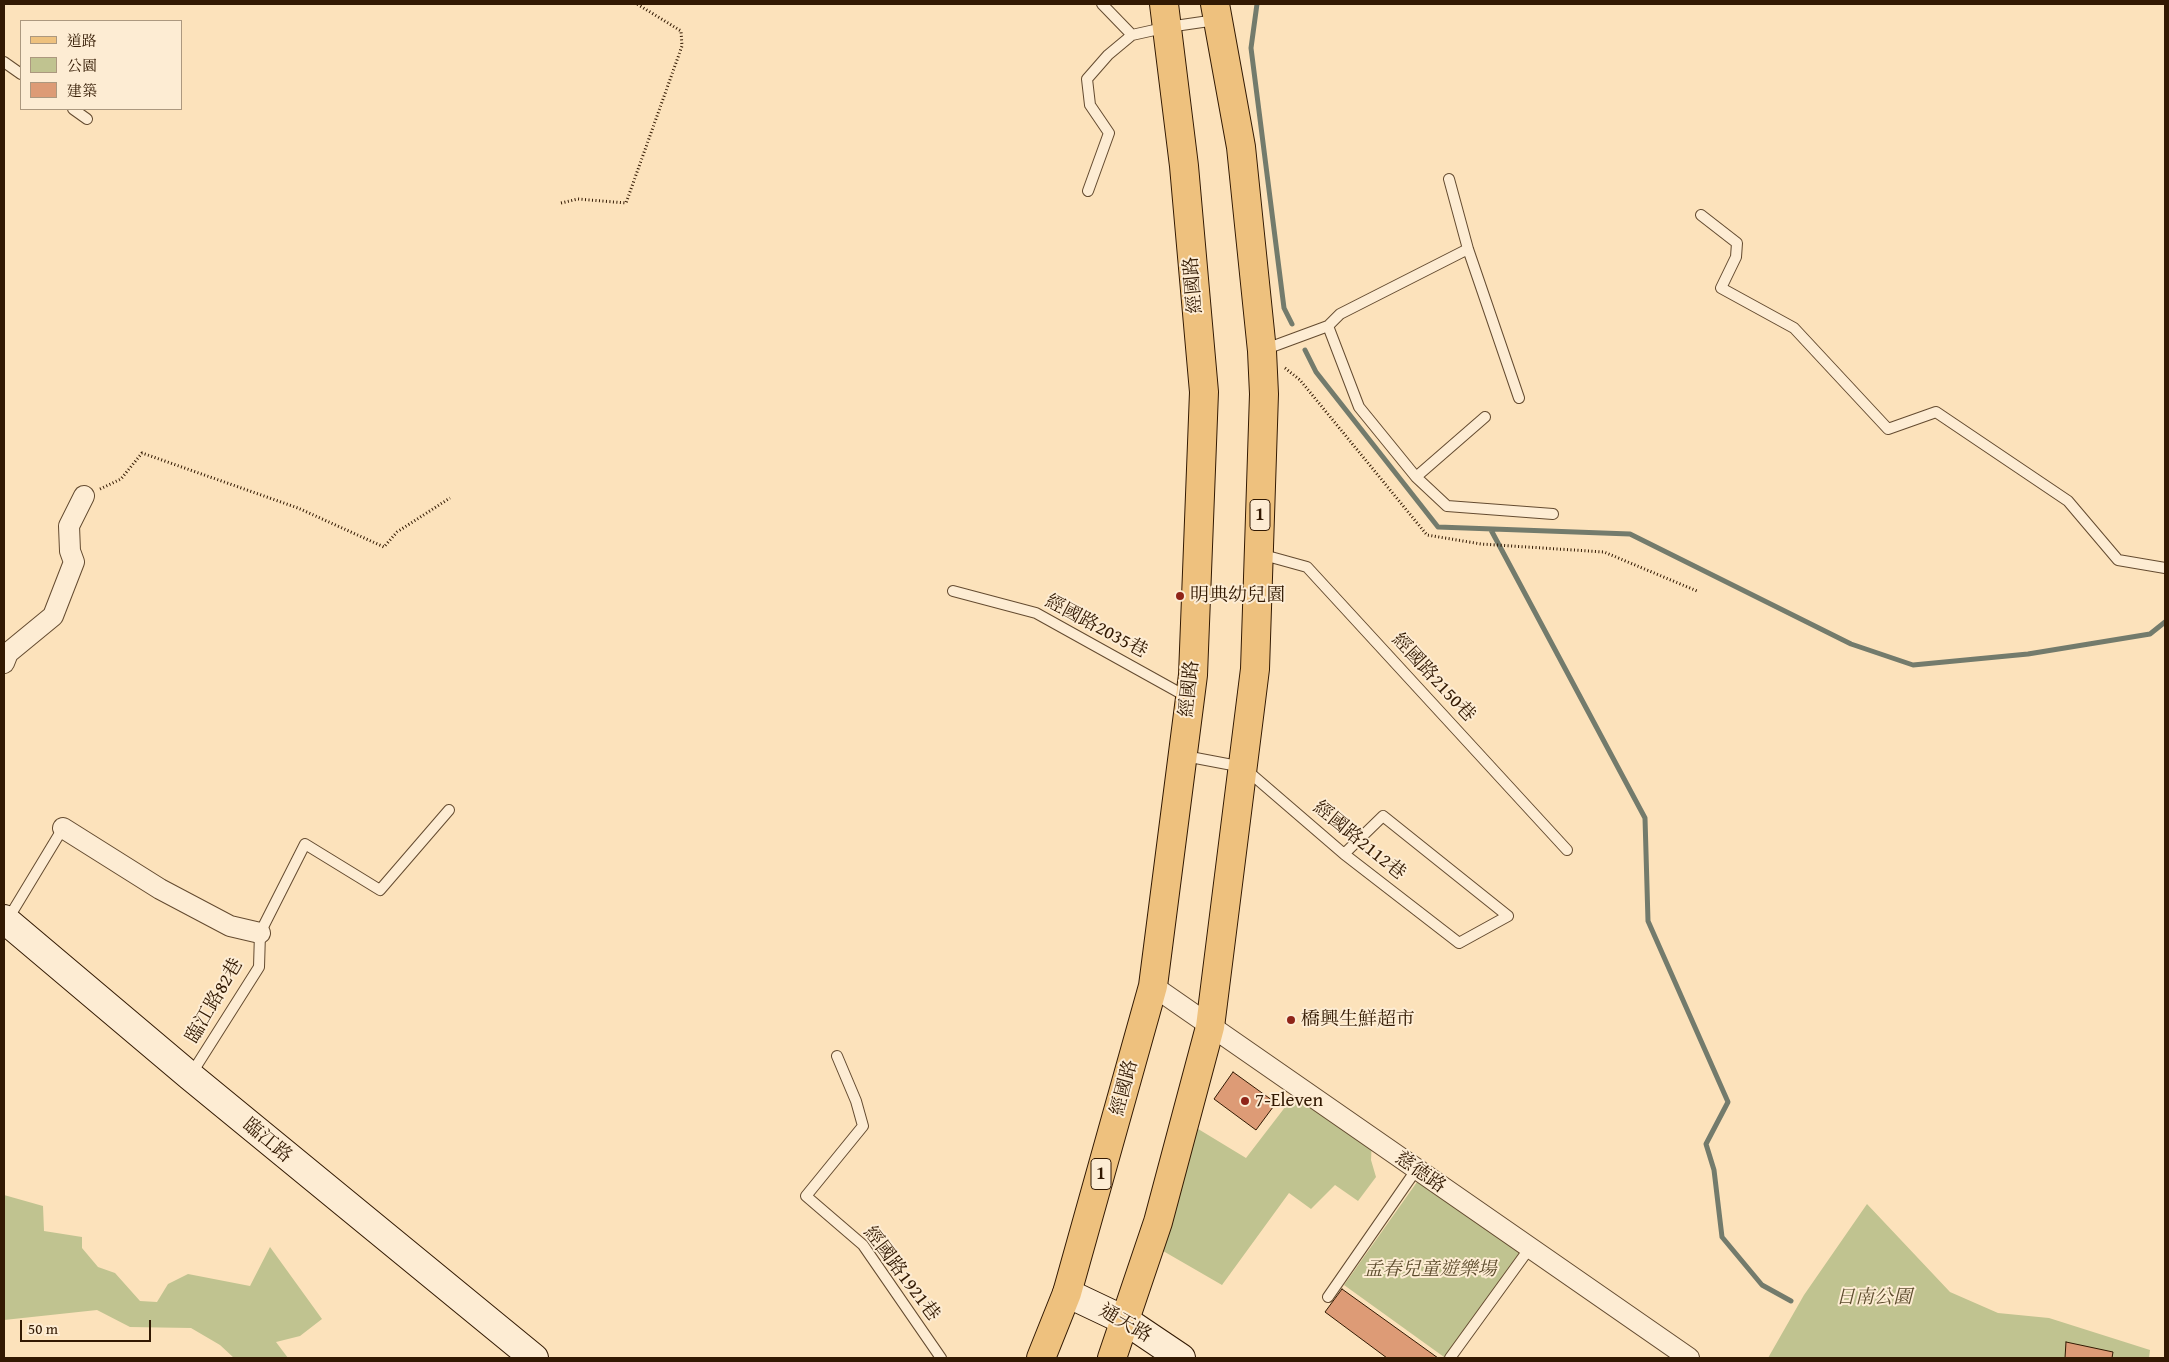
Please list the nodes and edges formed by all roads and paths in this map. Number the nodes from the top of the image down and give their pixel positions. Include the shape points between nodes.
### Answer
1 (637, 4) edge
2 (1102, 4) edge
3 (1216, 12) edge
4 (1166, 15) edge
5 (1132, 35) junction
6 (4, 62) edge
7 (20, 73) edge
8 (74, 110) edge
9 (87, 118) dead end
10 (1450, 179) dead end
11 (1088, 190) dead end
12 (561, 203) dead end
13 (1701, 214) dead end
14 (1468, 249) junction
15 (1328, 326) junction
16 (1262, 351) junction
17 (1519, 398) dead end
18 (1485, 417) dead end
19 (1416, 477) junction
20 (84, 496) joint
21 (450, 498) dead end
22 (1552, 514) dead end
23 (1259, 553) junction
24 (2165, 568) edge
25 (953, 591) dead end
26 (4, 663) edge
27 (1190, 698) junction
28 (1182, 755) junction
29 (1243, 767) junction
30 (449, 810) dead end
31 (64, 828) joint
32 (1567, 850) dead end
33 (1344, 854) junction
34 (5, 920) edge
35 (260, 933) junction
36 (1153, 986) junction
37 (1210, 1028) junction
38 (837, 1056) dead end
39 (190, 1076) junction
40 (1416, 1170) junction
41 (1529, 1249) junction
42 (1067, 1293) junction
43 (1328, 1297) dead end
44 (1126, 1321) junction
45 (534, 1358) edge
46 (941, 1358) edge
47 (1041, 1358) edge
48 (1112, 1358) edge
49 (1181, 1358) edge
50 (1450, 1358) edge
51 (1689, 1358) edge

1 - 12 path via 681,31 682,46 626,203 578,199
2 - 5 lane
3 - 4 lane
3 - 16 main road, 1 via 1241,147
4 - 5 lane
4 - 27 main road, 經國路 / 1 via 1184,166 1204,392
5 - 11 lane via 1087,79 1090,105 1109,133
6 - 7 lane
8 - 9 lane
10 - 14 lane
13 - 24 lane via 1737,242 1736,257 1721,288 1794,328 1888,429 1936,412 2068,501 2118,560
14 - 15 lane via 1340,314
14 - 17 lane
15 - 16 lane
15 - 19 lane via 1359,406
16 - 23 main road, 1 via 1264,394
18 - 19 lane
19 - 22 lane via 1447,506
20 - 21 path via 121,479 142,453 298,508 384,547 397,532
20 - 26 street via 69,526 74,562 53,616 8,653
23 - 29 main road, 1 via 1255,669
23 - 32 lane, 經國路2150巷 via 1306,567
25 - 27 lane, 經國路2035巷 via 1036,613
27 - 28 main road, 經國路 / 1
28 - 29 lane, 經國路2112巷
28 - 36 main road, 經國路 / 1
29 - 33 lane, 經國路2112巷
29 - 37 main road, 1
30 - 35 lane, 臨江路82巷 via 380,890 306,844
31 - 34 lane
31 - 35 street via 160,889 230,926
33 - 33 lane, 經國路2112巷 via 1383,816 1508,916 1459,943
34 - 39 street, 臨江路
35 - 39 lane, 臨江路82巷 via 259,967
36 - 37 street, 慈德路
36 - 42 main road, 經國路 / 1
37 - 40 street, 慈德路
37 - 44 main road, 1 via 1158,1222
38 - 46 lane, 經國路1921巷 via 863,1126 806,1196 862,1245
39 - 45 street, 臨江路
40 - 41 street, 慈德路
40 - 43 lane
41 - 50 lane
41 - 51 street, 慈德路
42 - 44 street, 通天路
42 - 47 main road, 經國路 / 1
44 - 48 main road, 1
44 - 49 street, 通天路

